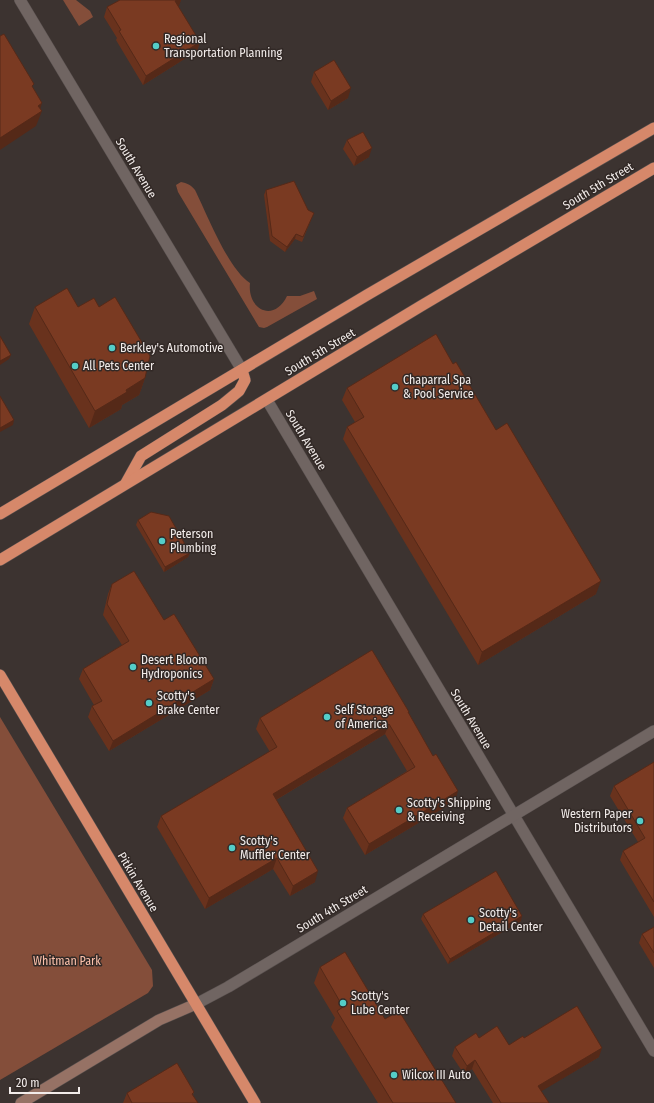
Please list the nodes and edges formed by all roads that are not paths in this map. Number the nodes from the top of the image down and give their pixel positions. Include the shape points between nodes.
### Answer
1 (20, 0) edge
2 (654, 128) edge
3 (654, 168) edge
4 (242, 370) junction
5 (267, 400) junction
6 (126, 484) junction
7 (0, 514) edge
8 (0, 560) edge
9 (0, 675) edge
10 (654, 732) edge
11 (514, 815) junction
12 (196, 1004) junction
13 (654, 1051) edge
14 (21, 1103) edge
15 (255, 1103) edge

1 - 4 street, South Avenue
2 - 4 highway, South 5th Street
3 - 5 highway, South 5th Street
4 - 6 highway via 245,380 239,391 222,405 141,456
4 - 7 highway, South 5th Street
5 - 6 highway, South 5th Street
5 - 11 street, South Avenue
6 - 8 highway, South 5th Street
9 - 12 highway, Pitkin Avenue
10 - 11 street, South 4th Street
11 - 12 street, South 4th Street
11 - 13 street, South Avenue
12 - 14 main road, South 4th Street via 159,1020
12 - 15 highway, Pitkin Avenue

